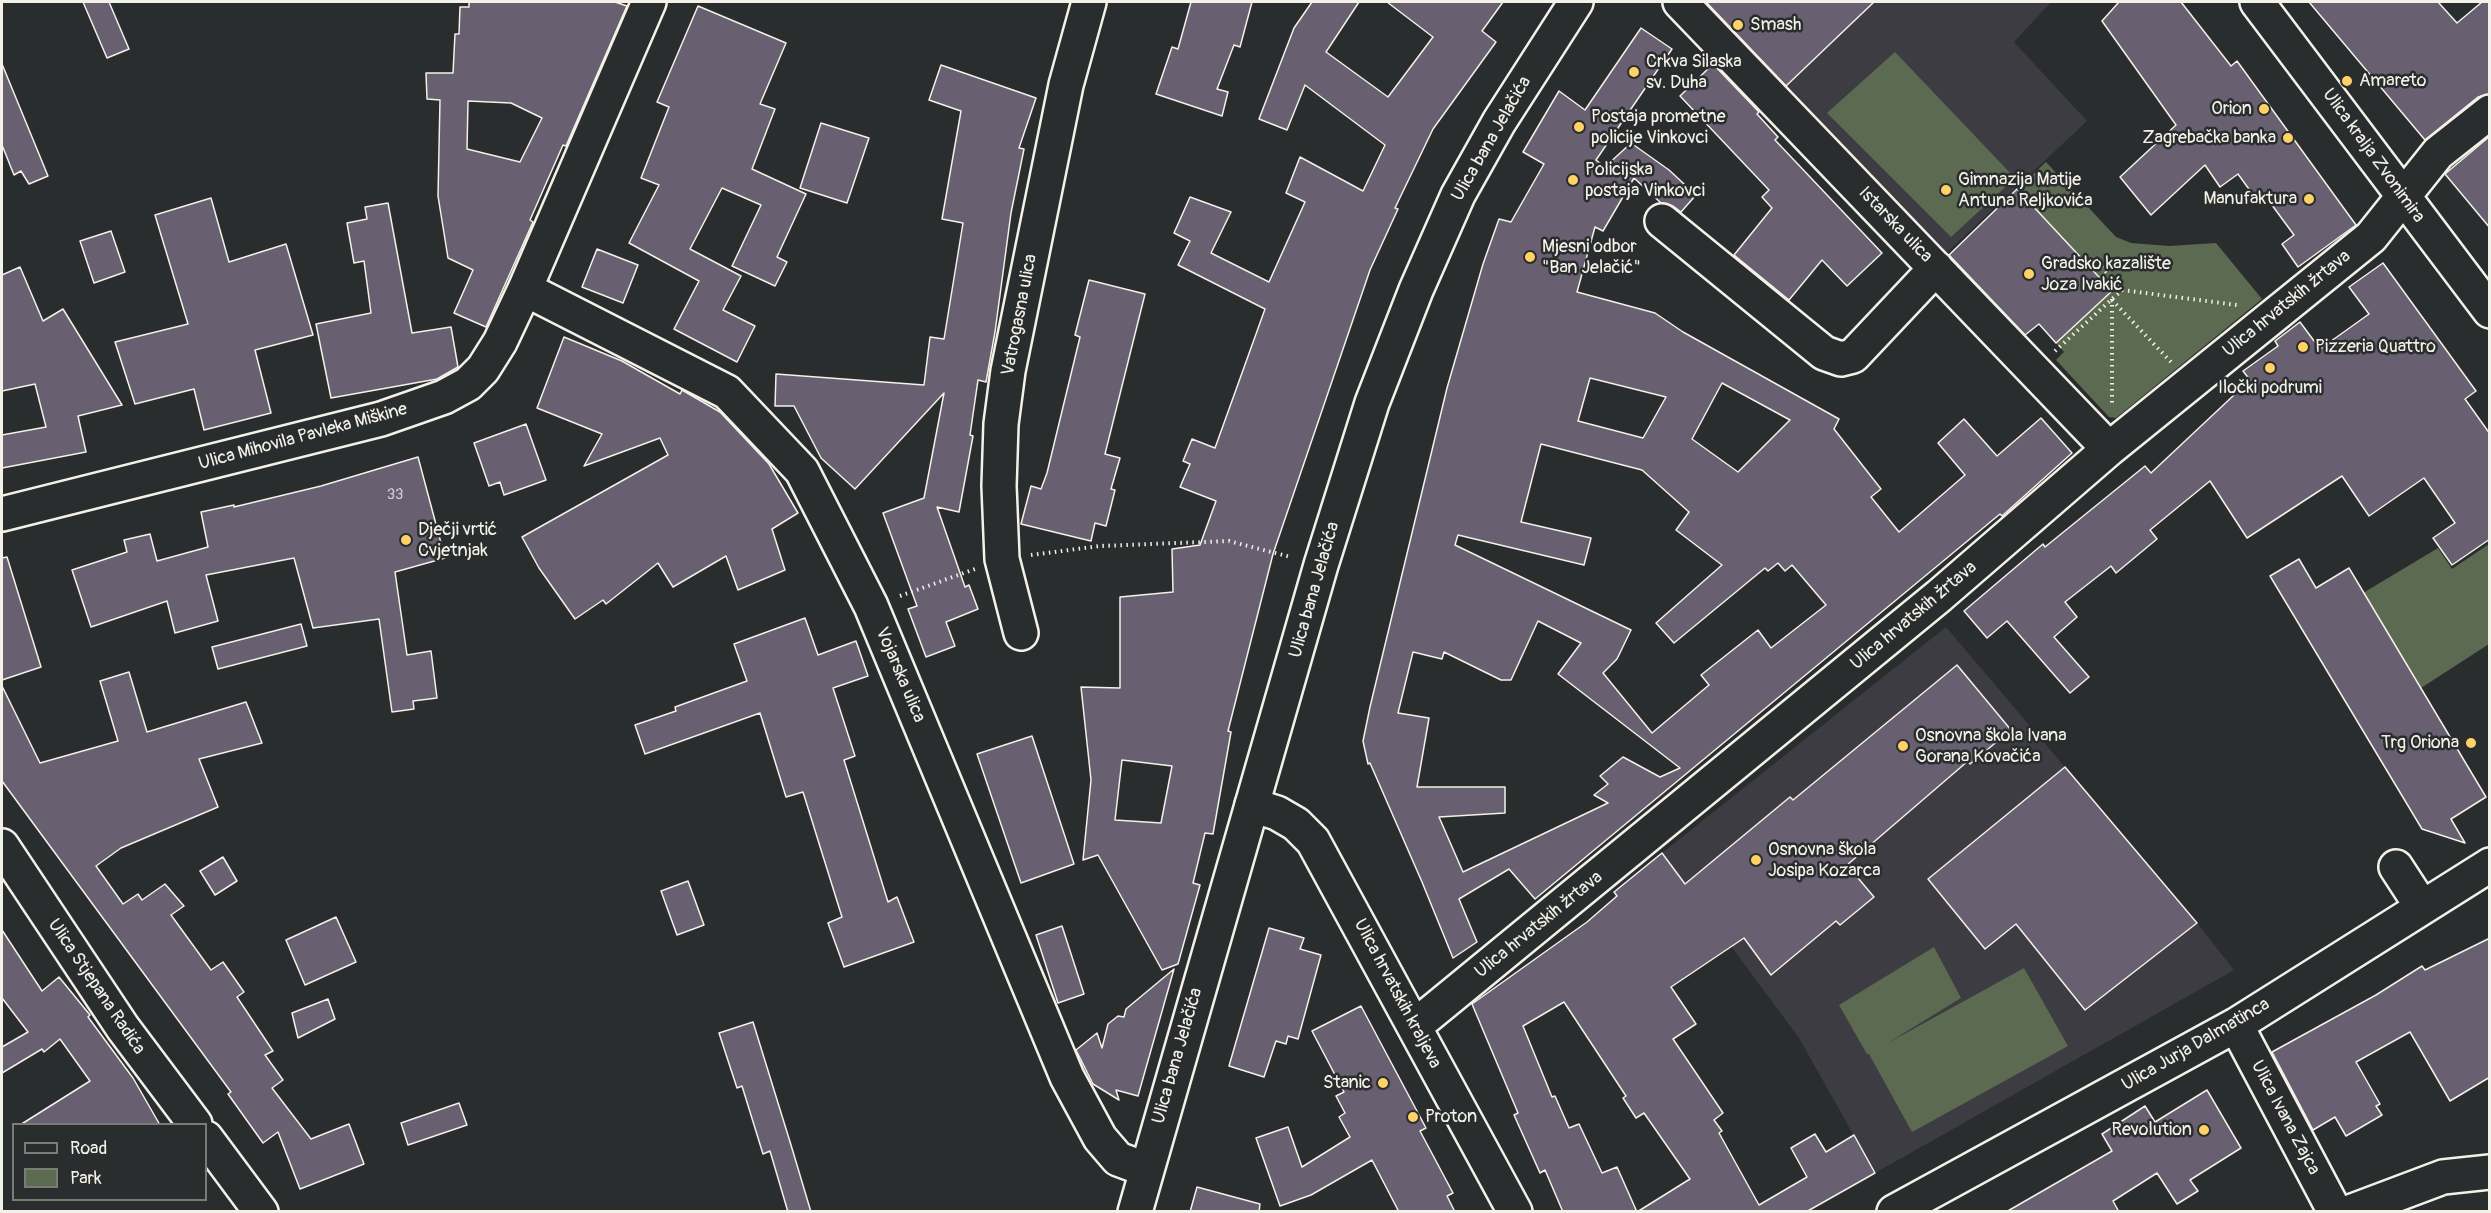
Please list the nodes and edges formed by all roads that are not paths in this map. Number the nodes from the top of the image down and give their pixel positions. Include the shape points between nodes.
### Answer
1 (649, 2) edge
2 (1089, 2) edge
3 (1576, 2) edge
4 (2257, 2) edge
5 (1697, 7) edge
6 (2490, 112) edge
7 (2403, 195) junction
8 (1662, 221) dead end
9 (1936, 268) junction
10 (525, 289) junction
11 (2490, 311) edge
12 (2109, 449) junction
13 (2, 514) edge
14 (1021, 633) dead end
15 (1252, 805) junction
16 (2, 846) edge
17 (2490, 865) edge
18 (2396, 867) dead end
19 (2422, 907) junction
20 (2236, 1025) junction
21 (1415, 1026) junction
22 (194, 1123) edge
23 (207, 1139) edge
24 (1145, 1169) junction
25 (2490, 1172) edge
26 (261, 1212) edge
27 (1135, 1212) edge
28 (1515, 1212) edge
29 (1894, 1212) edge
30 (2335, 1212) edge
31 (2350, 1212) edge

1 - 10 street, Ulica Mihovila Pavleka Miškine
2 - 14 street, Vatrogasna ulica via 1066,86 1000,424 1002,559
3 - 15 street, Ulica bana Jelačića via 1505,112 1458,195 1416,290 1372,403
4 - 7 street, Ulica kralja Zvonimira
5 - 9 street, Istarska ulica
6 - 7 street, Ulica hrvatskih žrtava via 2438,153
7 - 11 street, Ulica kralja Zvonimira
7 - 12 street, Ulica hrvatskih žrtava via 2370,237
8 - 9 street via 1824,353 1841,359 1853,356
9 - 12 street, Istarska ulica
10 - 13 street, Ulica Mihovila Pavleka Miškine via 483,369 468,384 444,397 381,419
10 - 24 street, Vojarska ulica via 727,392 802,471 871,606 1067,1077 1100,1138 1118,1158
12 - 21 street, Ulica hrvatskih žrtava via 1939,596
15 - 21 street, Ulica hrvatskih kraljeva via 1296,824 1313,841
15 - 24 street, Ulica bana Jelačića
16 - 22 street, Ulica Stjepana Radića via 123,1028
17 - 19 street, Ulica Jurja Dalmatinca
18 - 19 street
19 - 20 street, Ulica Jurja Dalmatinca
20 - 29 street, Ulica Jurja Dalmatinca
20 - 30 street, Ulica Ivana Zajca
21 - 28 street, Ulica hrvatskih kraljeva
23 - 26 street
24 - 27 street, Ulica bana Jelačića
25 - 31 street via 2443,1177

